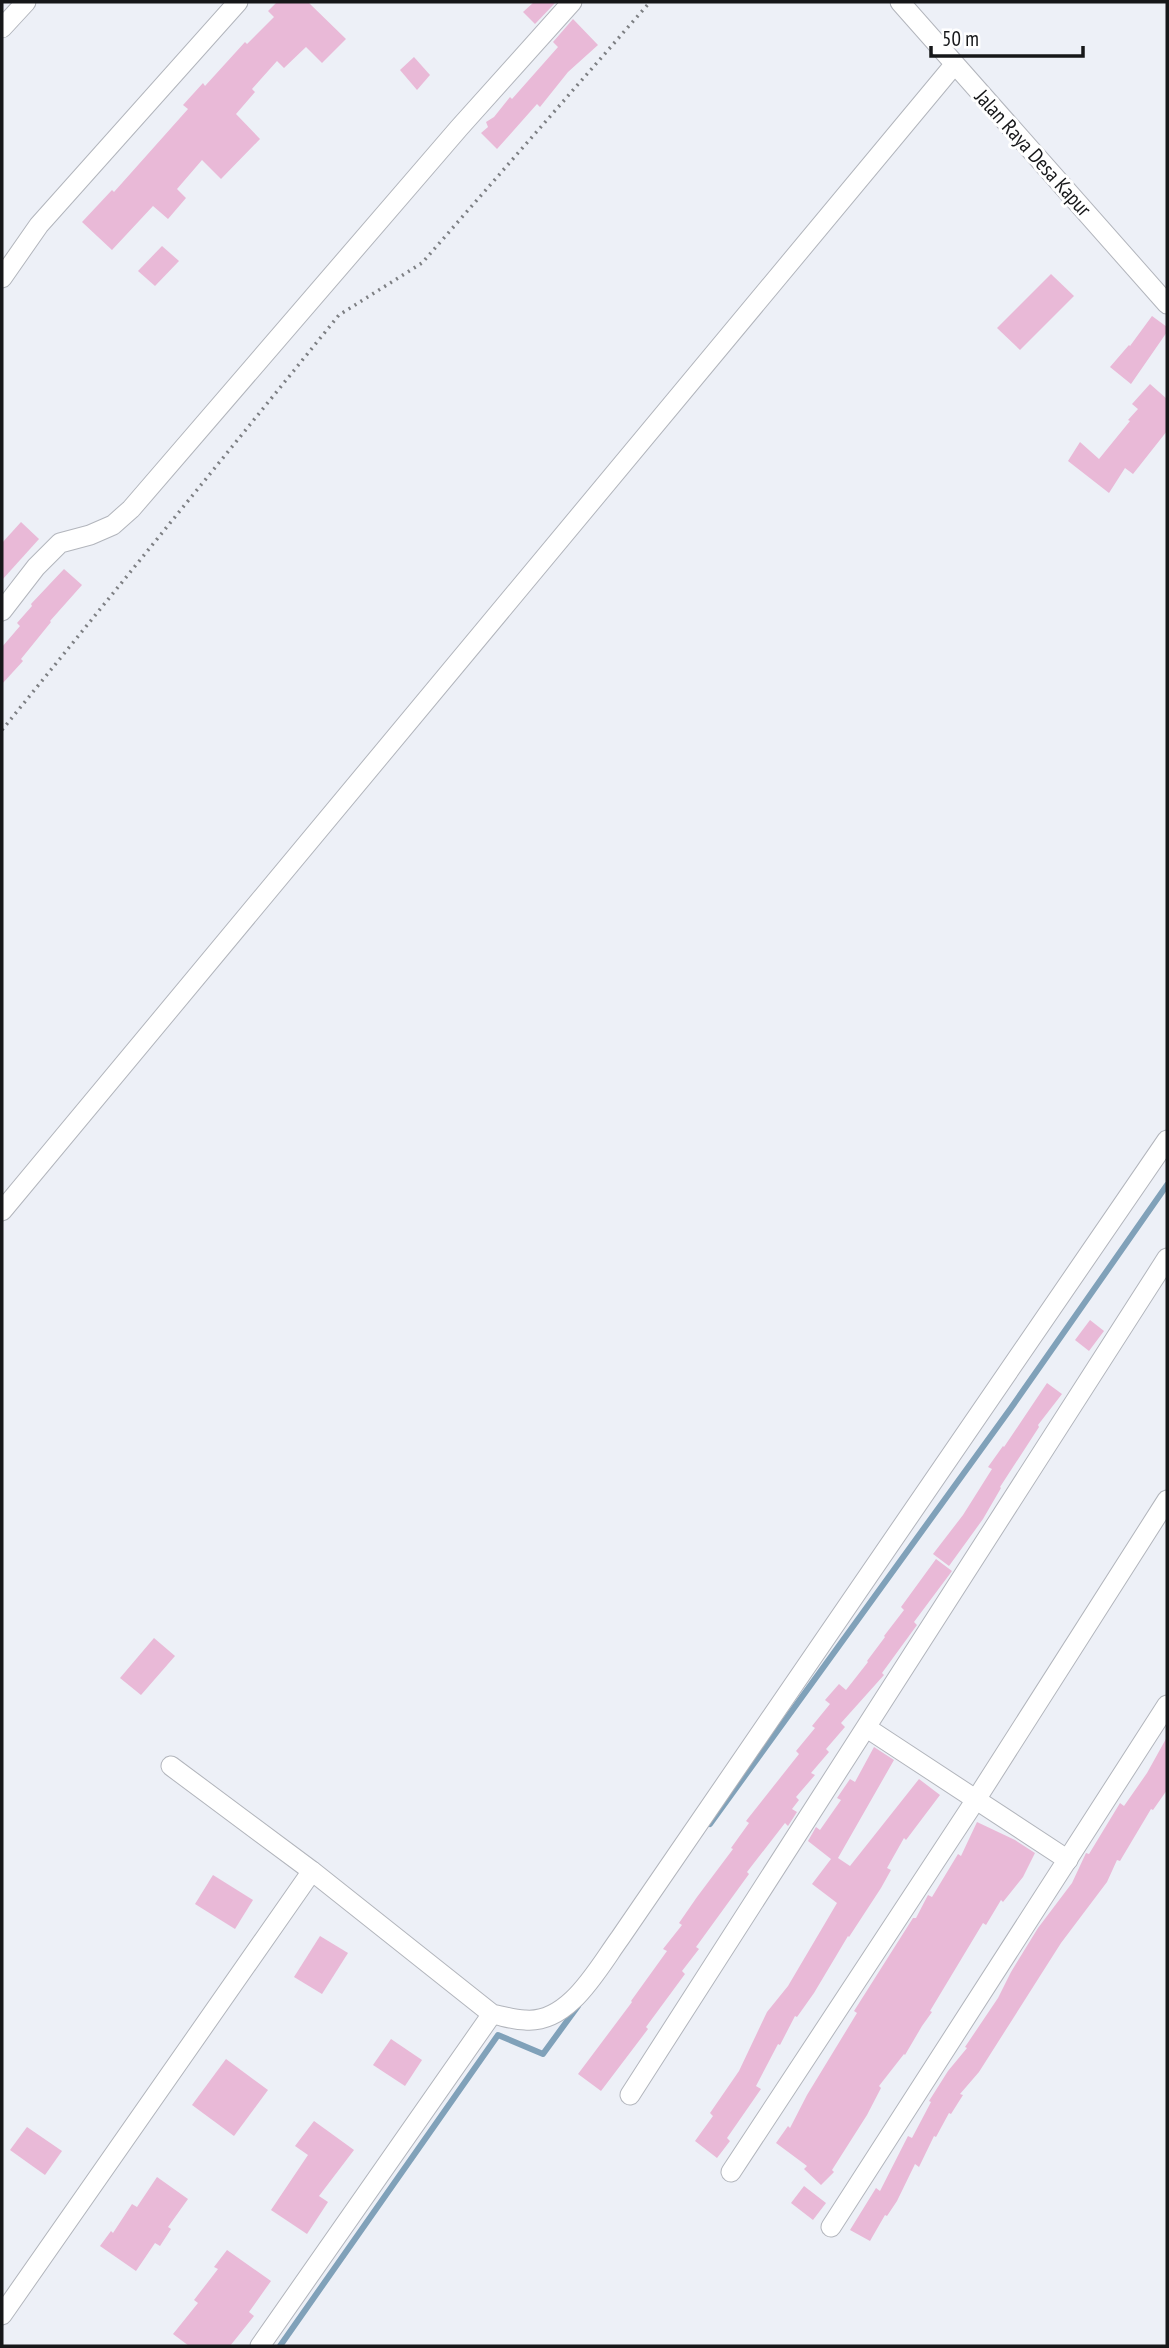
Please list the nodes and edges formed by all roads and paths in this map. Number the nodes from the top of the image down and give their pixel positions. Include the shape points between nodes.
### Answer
1 (26, 2) edge
2 (239, 2) edge
3 (572, 2) edge
4 (650, 2) edge
5 (900, 2) edge
6 (2, 28) edge
7 (954, 65) junction
8 (2, 278) edge
9 (1167, 304) edge
10 (2, 611) edge
11 (2, 730) edge
12 (1167, 1140) edge
13 (2, 1211) edge
14 (1167, 1258) edge
15 (1167, 1500) edge
16 (1167, 1705) edge
17 (867, 1728) junction
18 (171, 1766) dead end
19 (977, 1798) junction
20 (1068, 1860) junction
21 (312, 1871) junction
22 (492, 2014) junction
23 (630, 2095) dead end
24 (730, 2172) dead end
25 (831, 2227) dead end
26 (2, 2315) edge
27 (260, 2346) edge

1 - 6 street
2 - 8 street via 39,225
3 - 10 street via 131,509 113,525 60,543
4 - 11 path via 422,263 340,315
5 - 7 street, Jalan Raya Desa Kapur
7 - 9 street, Jalan Raya Desa Kapur
7 - 13 street
12 - 22 street via 580,1994 544,2018 526,2021
14 - 17 street
15 - 19 street
16 - 20 street
17 - 19 street
17 - 23 street
18 - 21 street
19 - 20 street
19 - 24 street
20 - 25 street
21 - 22 street
21 - 26 street
22 - 27 street

